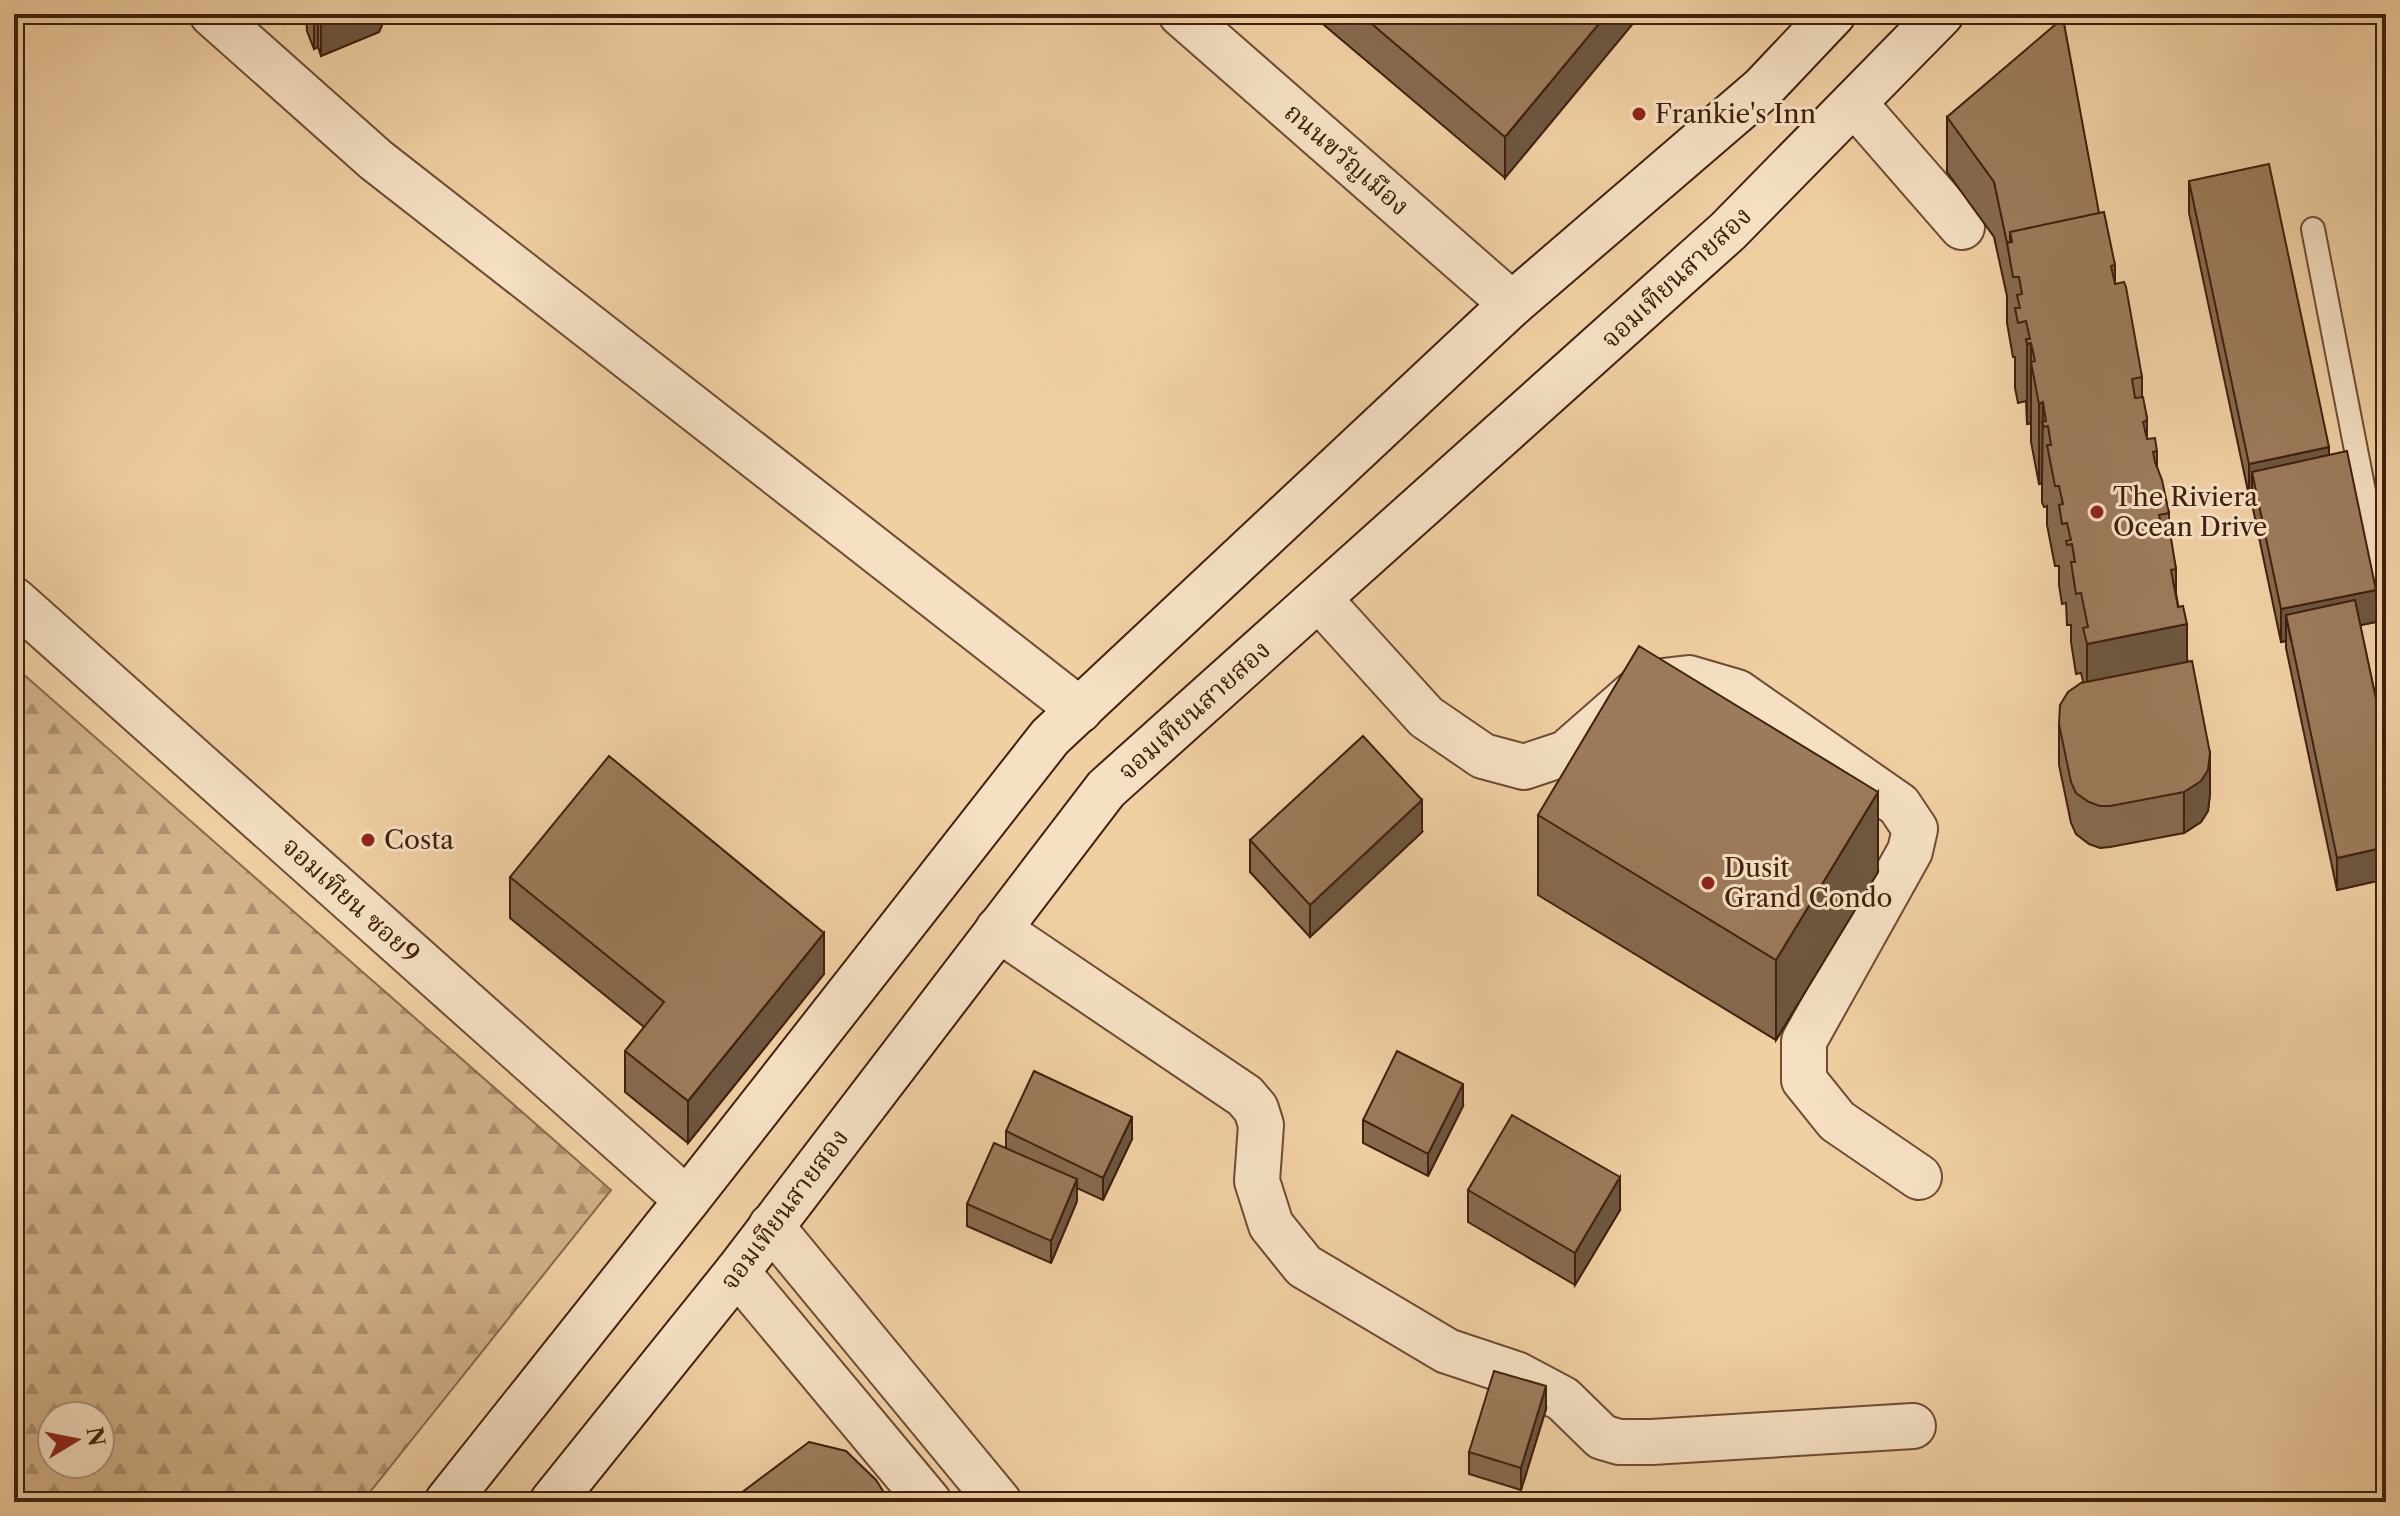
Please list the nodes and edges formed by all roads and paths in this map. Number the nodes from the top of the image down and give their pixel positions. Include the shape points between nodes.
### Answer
1 (212, 14) edge
2 (1181, 14) edge
3 (1833, 14) edge
4 (1941, 14) edge
5 (1854, 103) junction
6 (1962, 227) dead end
7 (2313, 229) dead end
8 (1512, 304) junction
9 (2375, 492) edge
10 (1319, 599) junction
11 (14, 600) edge
12 (2386, 604) edge
13 (1080, 710) junction
14 (998, 929) junction
15 (1919, 1177) dead end
16 (687, 1200) junction
17 (771, 1226) junction
18 (737, 1272) junction
19 (1913, 1426) dead end
20 (447, 1502) edge
21 (552, 1502) edge
22 (929, 1502) edge
23 (999, 1502) edge

1 - 13 street via 376,160
2 - 8 street, ถนนขวัญเมือง
3 - 8 street via 1762,89
4 - 5 street, จอมเทียนสายสอง
5 - 6 street
5 - 10 street, จอมเทียนสายสอง via 1728,231
7 - 9 lane
8 - 13 street
9 - 12 lane
10 - 14 street, จอมเทียนสายสอง via 1106,789
10 - 15 street via 1426,717 1483,756 1524,767 1566,753 1646,683 1689,678 1737,692 1899,805 1915,829 1910,851 1804,1041 1804,1080 1837,1121
11 - 16 street, จอมเทียน ซอย9
13 - 16 street via 1050,737
14 - 17 street, จอมเทียนสายสอง
14 - 19 street via 1245,1096 1261,1125 1257,1181 1271,1225 1304,1266 1447,1351 1516,1374 1563,1399 1602,1437 1652,1442
16 - 20 street
17 - 18 street, จอมเทียนสายสอง
17 - 23 street
18 - 21 street, จอมเทียนสายสอง
18 - 22 street

